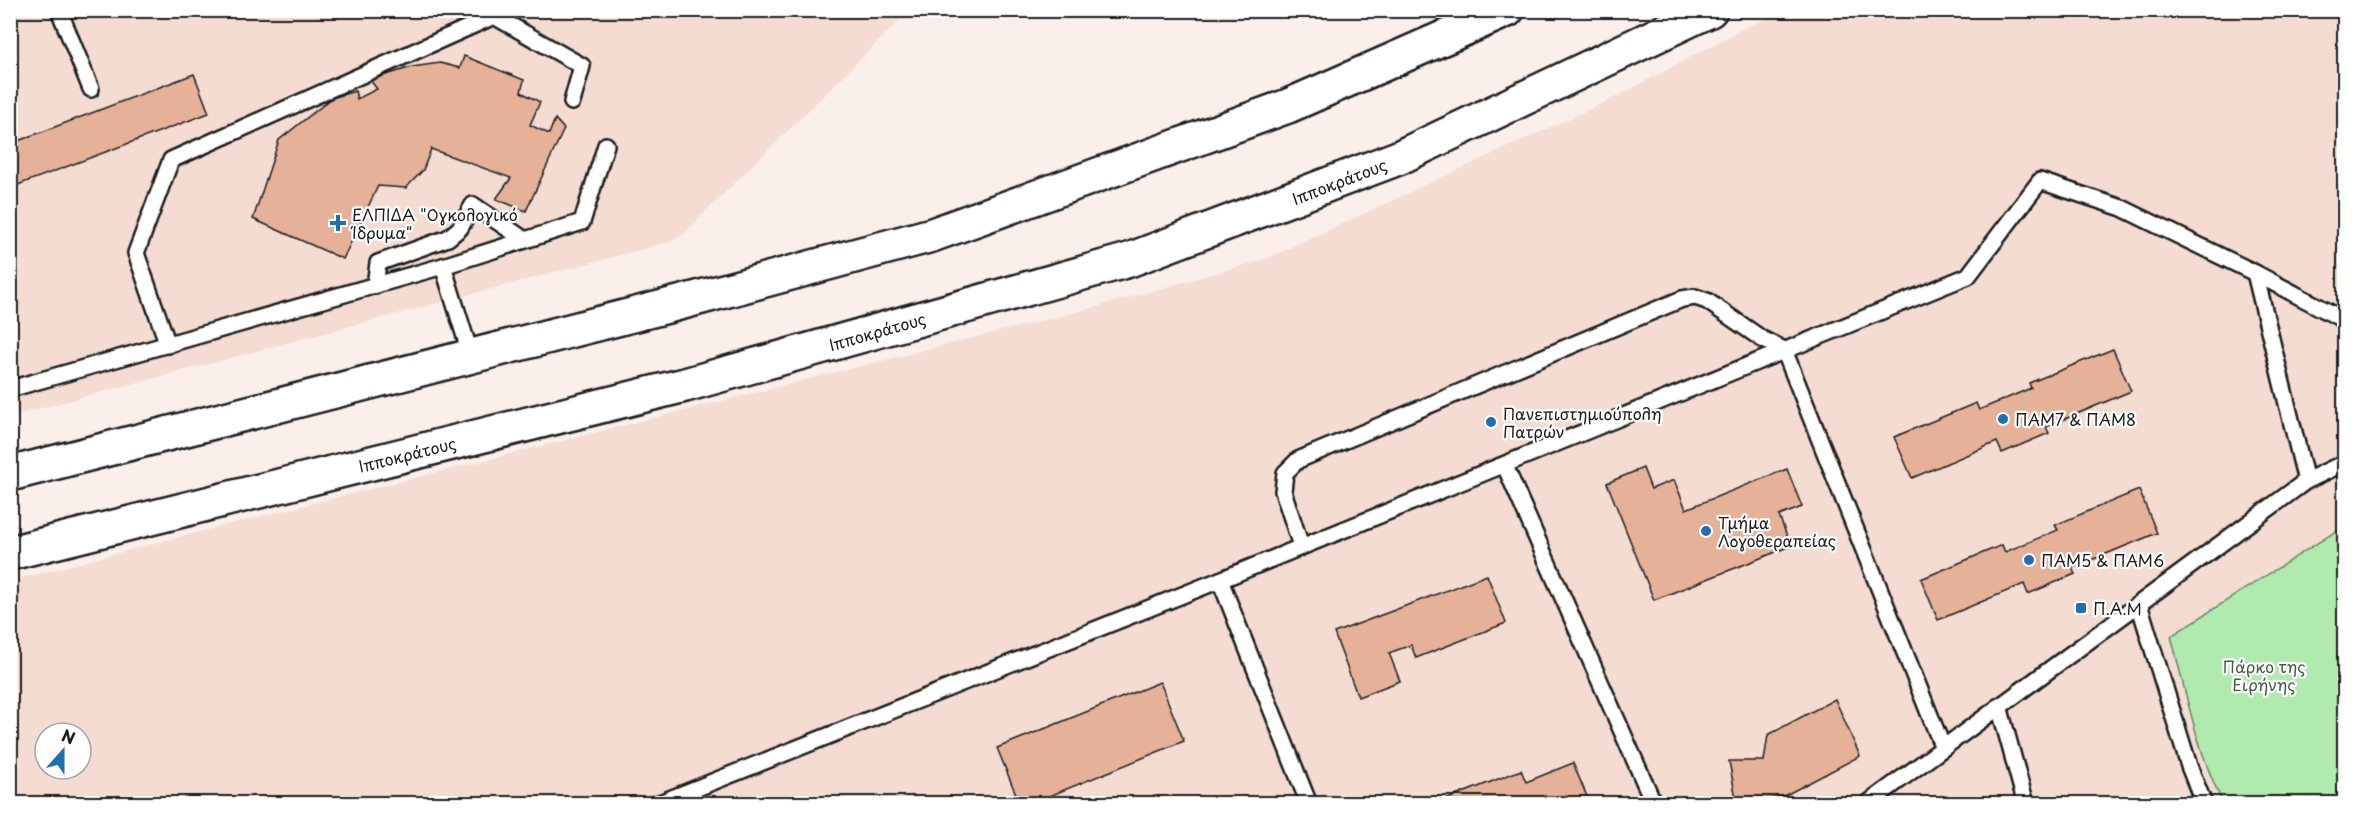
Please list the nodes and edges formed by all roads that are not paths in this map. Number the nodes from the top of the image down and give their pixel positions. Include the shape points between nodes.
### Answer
1 (59, 10) edge
2 (1507, 10) edge
3 (1710, 10) edge
4 (92, 89) dead end
5 (572, 102) dead end
6 (606, 145) dead end
7 (525, 240) junction
8 (443, 267) junction
9 (2255, 273) junction
10 (375, 286) junction
11 (2344, 321) edge
12 (168, 345) junction
13 (1784, 350) junction
14 (471, 356) junction
15 (10, 389) edge
16 (2344, 463) edge
17 (1505, 466) junction
18 (10, 474) edge
19 (2306, 481) junction
20 (1301, 546) junction
21 (10, 553) edge
22 (1220, 579) junction
23 (2139, 604) junction
24 (1999, 706) junction
25 (1942, 748) junction
26 (657, 804) edge
27 (1309, 804) edge
28 (1654, 804) edge
29 (1867, 804) edge
30 (2026, 804) edge
31 (2205, 804) edge

1 - 4 lane
2 - 14 street via 1288,106 932,235
3 - 21 street, Ιπποκράτους via 1398,158 1129,260 685,386
5 - 12 lane via 582,66 494,16 171,160 136,253
6 - 7 lane via 582,222
7 - 8 lane
7 - 10 lane via 473,206 460,228 448,238 378,263
8 - 10 lane
8 - 14 lane
9 - 11 lane
9 - 13 lane via 2122,208 2040,181 1968,276
9 - 19 lane
10 - 12 lane
12 - 15 lane
13 - 17 lane
13 - 20 lane via 1707,301 1695,297 1682,299 1298,460 1285,473 1283,491
13 - 25 lane
14 - 18 street
16 - 19 lane
17 - 20 lane
17 - 28 lane
19 - 23 lane
20 - 22 lane
22 - 26 lane
22 - 27 lane
23 - 24 lane
23 - 31 lane via 2189,766
24 - 25 lane
24 - 30 lane
25 - 29 lane

